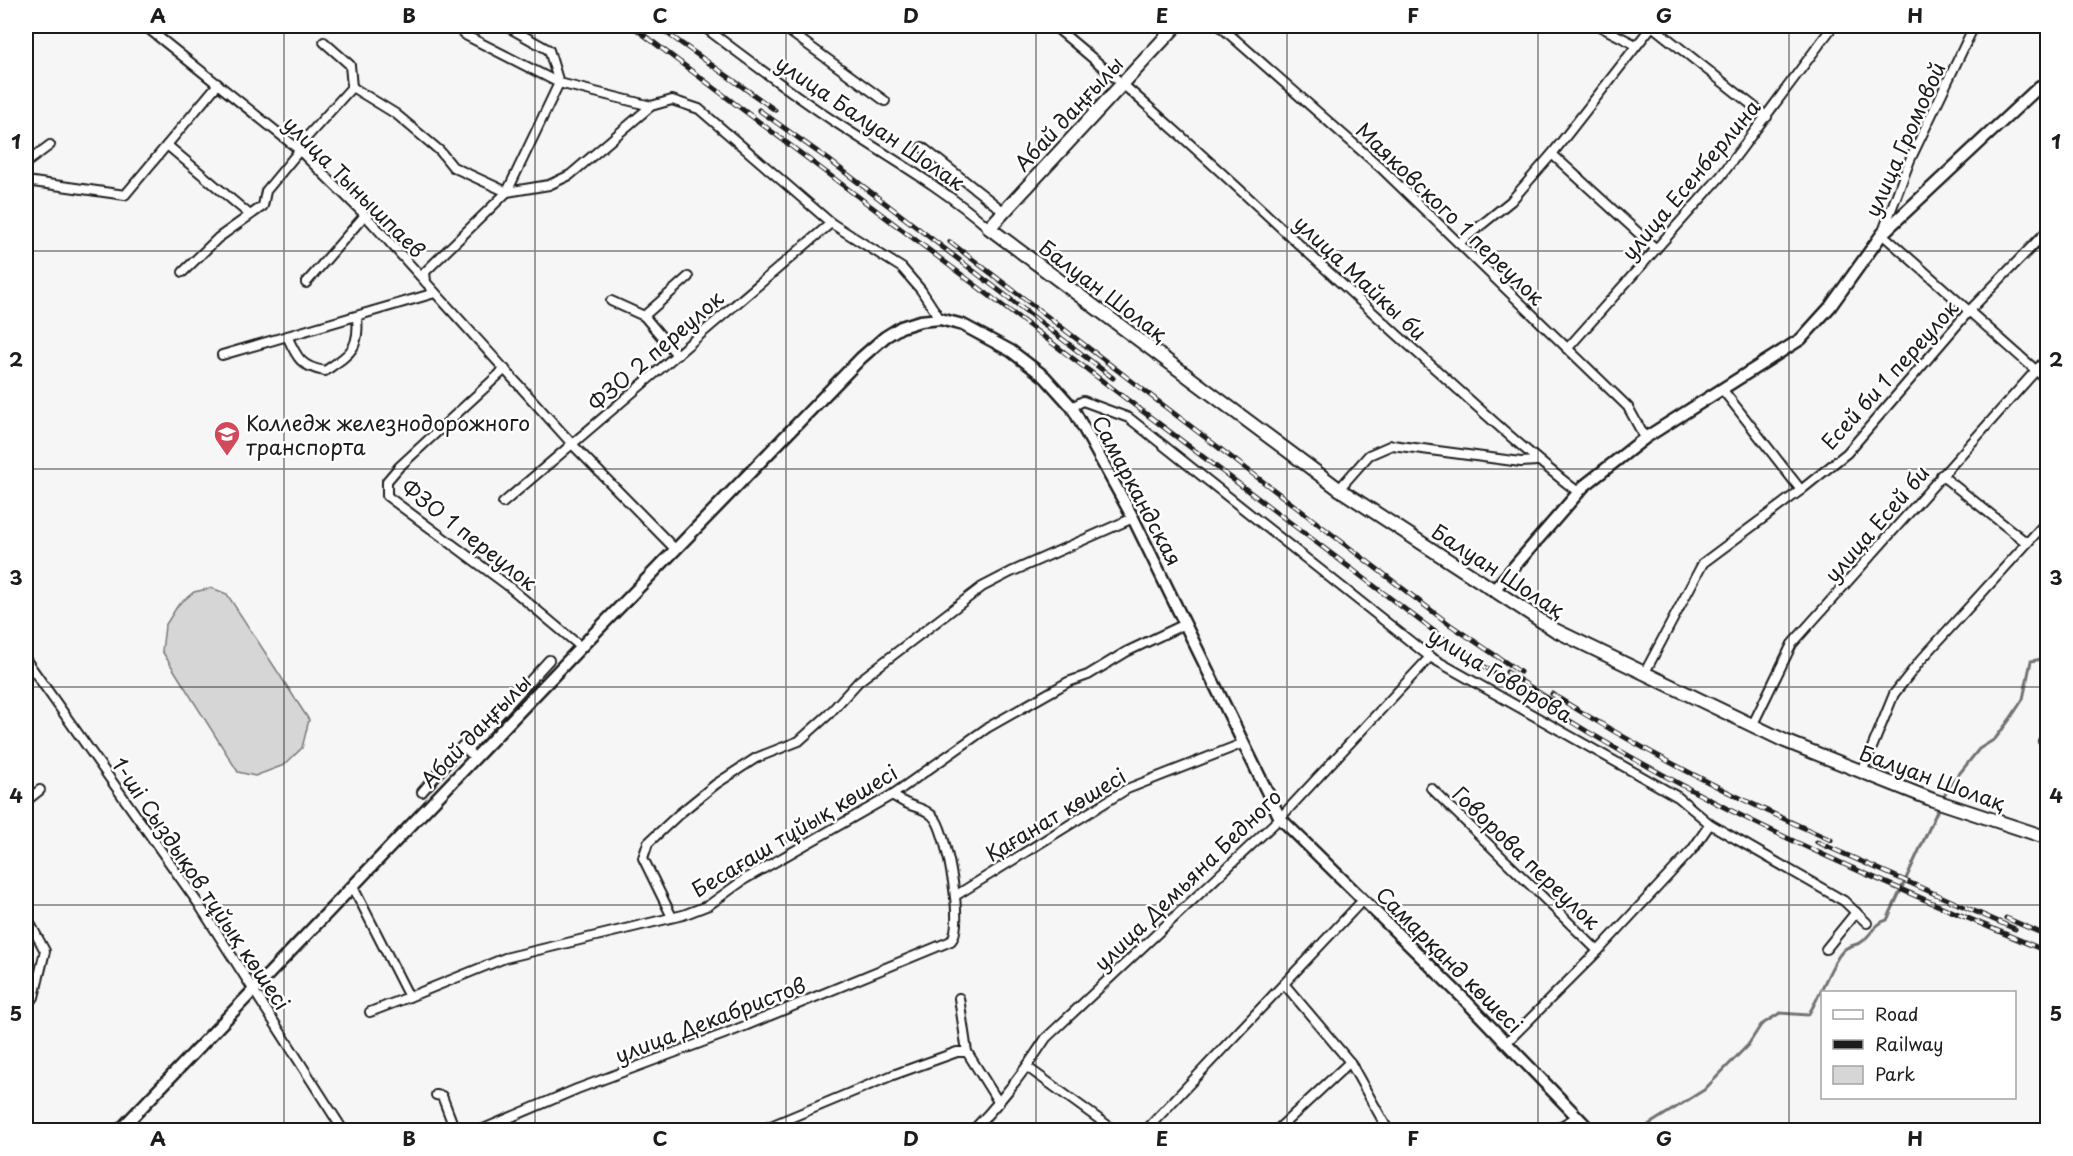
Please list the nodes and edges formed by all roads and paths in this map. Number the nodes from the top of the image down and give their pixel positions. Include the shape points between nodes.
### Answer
1 (145, 26) edge
2 (506, 26) edge
3 (703, 26) edge
4 (782, 26) edge
5 (1054, 26) edge
6 (1176, 26) edge
7 (1220, 26) edge
8 (1599, 26) edge
9 (1652, 26) edge
10 (1833, 26) edge
11 (1974, 26) edge
12 (458, 27) edge
13 (324, 42) dead end
14 (1636, 45) junction
15 (1123, 82) junction
16 (560, 83) junction
17 (218, 84) junction
18 (2048, 84) edge
19 (352, 87) junction
20 (885, 101) dead end
21 (651, 106) junction
22 (1767, 117) junction
23 (51, 145) dead end
24 (167, 145) junction
25 (922, 147) dead end
26 (298, 150) junction
27 (1552, 154) junction
28 (26, 163) edge
29 (26, 181) edge
30 (507, 192) junction
31 (1003, 211) junction
32 (250, 215) junction
33 (364, 215) junction
34 (831, 223) junction
35 (989, 228) junction
36 (2048, 230) edge
37 (1882, 234) junction
38 (1459, 243) junction
39 (1656, 249) junction
40 (183, 272) dead end
41 (688, 278) dead end
42 (426, 282) junction
43 (306, 283) dead end
44 (435, 293) junction
45 (611, 301) dead end
46 (1969, 311) junction
47 (357, 316) junction
48 (644, 316) junction
49 (940, 319) junction
50 (287, 336) junction
51 (1567, 349) junction
52 (677, 355) junction
53 (222, 356) dead end
54 (2048, 357) edge
55 (861, 358) joint
56 (505, 369) junction
57 (2036, 370) junction
58 (2048, 381) edge
59 (1722, 389) junction
60 (1072, 407) junction
61 (1644, 438) junction
62 (573, 445) junction
63 (1537, 460) junction
64 (1941, 476) junction
65 (1339, 489) junction
66 (1801, 490) junction
67 (1578, 492) junction
68 (503, 503) dead end
69 (1133, 518) junction
70 (2048, 520) edge
71 (2027, 543) junction
72 (676, 550) junction
73 (1492, 591) junction
74 (1185, 624) junction
75 (581, 647) junction
76 (1431, 657) junction
77 (26, 660) edge
78 (549, 660) dead end
79 (1644, 674) junction
80 (1752, 726) junction
81 (1244, 743) junction
82 (467, 750) junction
83 (475, 758) junction
84 (1862, 772) junction
85 (1431, 788) dead end
86 (40, 790) dead end
87 (422, 792) dead end
88 (892, 795) junction
89 (26, 801) edge
90 (1280, 818) junction
91 (1710, 824) junction
92 (2048, 838) edge
93 (352, 887) junction
94 (955, 896) junction
95 (1363, 900) junction
96 (1856, 912) junction
97 (26, 916) edge
98 (672, 917) junction
99 (1867, 923) dead end
100 (1826, 950) dead end
101 (1598, 951) junction
102 (1285, 985) junction
103 (254, 989) junction
104 (409, 997) junction
105 (959, 998) dead end
106 (26, 1004) edge
107 (370, 1012) dead end
108 (1506, 1043) junction
109 (967, 1052) junction
110 (1350, 1062) junction
111 (1027, 1067) junction
112 (436, 1095) dead end
113 (999, 1103) junction
114 (1577, 1117) junction
115 (491, 1129) edge
116 (120, 1131) edge
117 (343, 1131) edge
118 (455, 1131) edge
119 (481, 1131) edge
120 (761, 1131) edge
121 (973, 1131) edge
122 (1114, 1131) edge
123 (1146, 1131) edge
124 (1277, 1131) edge
125 (1388, 1131) edge
126 (1554, 1131) edge
127 (1590, 1131) edge

1 - 17 street, улица Тынышпаев
2 - 16 street via 549,50
3 - 35 street, улица Балуан Шолак via 830,118 963,205
4 - 20 street
5 - 15 street, улица Майкы би
6 - 15 main road, Абай даңғылы
7 - 38 street, Маяковского 1 переулок via 1381,168
8 - 14 street
9 - 14 street
9 - 22 street
10 - 22 street, улица Есенберлина
11 - 37 street, улица Громовой via 1910,160
12 - 16 street via 467,36
13 - 19 street via 350,65
14 - 27 street
15 - 31 main road, Абай даңғылы
15 - 63 street, улица Майкы би
16 - 21 street
16 - 30 street
17 - 24 street
17 - 26 street, улица Тынышпаев
18 - 37 street via 2040,86
19 - 26 street
19 - 30 street via 396,114 453,167
21 - 30 street via 570,175 549,185
21 - 34 street via 672,100 699,109
22 - 39 street, улица Есенберлина
23 - 28 street
24 - 29 street via 125,195
24 - 32 street
25 - 31 street
26 - 32 street via 266,191 263,206
26 - 33 street, улица Тынышпаев
27 - 38 street via 1510,201
27 - 39 street
30 - 42 street via 425,272
31 - 35 main road, Абай даңғылы
32 - 40 street via 218,238
33 - 42 street, улица Тынышпаев
33 - 43 street
34 - 49 street via 902,268
34 - 52 street, ФЗО 2 переулок
35 - 65 main road, Балуан Шолақ
36 - 46 street, Есей би 1 переулок
37 - 46 street
37 - 59 street via 1830,307 1801,339
38 - 51 street, Маяковского 1 переулок
39 - 51 street, улица Есенберлина
41 - 48 street
42 - 44 street
44 - 47 street
44 - 56 street
45 - 48 street
46 - 57 street
46 - 66 street, Есей би 1 переулок via 1847,453
47 - 50 street
47 - 50 street via 356,347 325,371 309,368 294,353
48 - 52 street
49 - 55 street, Самаркандская via 901,327
49 - 60 street, Самаркандская via 963,325 1011,351 1045,377
50 - 53 street
51 - 61 street, Маяковского 1 переулок via 1628,407
52 - 62 street, ФЗО 2 переулок
54 - 57 street, улица Есей би
55 - 72 street, Абай даңғылы
56 - 62 street
56 - 75 street, ФЗО 1 переулок via 399,467 387,481 387,496 507,585
57 - 58 street
57 - 64 street, улица Есей би
59 - 61 street
59 - 66 street
60 - 69 street, Самаркандская
60 - 76 street, улица Говорова via 1083,401 1129,418
61 - 67 street
62 - 68 street, ФЗО 2 переулок
62 - 72 street
63 - 65 street via 1521,462 1392,445 1369,455
63 - 67 street, улица Майкы би
64 - 71 street
64 - 80 street, улица Есей би via 1792,644
65 - 73 main road, Балуан Шолақ
66 - 79 street, Есей би 1 переулок via 1703,563
67 - 73 street
69 - 74 street, Самаркандская
69 - 98 street via 982,587 859,681 799,741 756,759 679,814 648,843 643,858
70 - 71 street
71 - 84 street via 1894,694
72 - 75 street, Абай даңғылы
73 - 79 main road, Балуан Шолақ via 1555,630
74 - 81 street, Самаркандская
74 - 88 street, Бесағаш тұйық көшесі via 1068,682 987,728
75 - 83 street, Абай даңғылы
76 - 90 street, улица Демьяна Бедного
76 - 91 street, улица Говорова via 1678,797
77 - 103 street, 1-ші Сыздықов тұйық көшесі
78 - 82 street
79 - 80 main road, Балуан Шолақ
80 - 84 main road, Балуан Шолақ
81 - 90 street, Самаркандская
81 - 94 street, Қағанат көшесі via 1127,789
82 - 83 street
82 - 87 street via 462,746
83 - 93 street, Абай даңғылы
84 - 92 main road, Балуан Шолақ
85 - 101 street, Говорова переулок
86 - 89 street
88 - 94 street via 925,809 935,819 949,855
88 - 98 street, Бесағаш тұйық көшесі via 746,879 709,905
90 - 95 street, Самарқанд көшесі
90 - 111 street, улица Демьяна Бедного via 1046,1038
91 - 96 street, улица Говорова via 1844,901
91 - 101 street, Говорова переулок via 1692,850
93 - 103 street, Абай даңғылы
93 - 104 street
94 - 115 street, улица Декабристов via 956,931 951,941 735,1030 577,1089
95 - 102 street
95 - 108 street, Самарқанд көшесі
96 - 99 street, улица Говорова
96 - 100 street
97 - 106 street via 45,951 34,997
98 - 104 street, Бесағаш тұйық көшесі via 504,958
101 - 108 street, Говорова переулок
102 - 110 street
102 - 123 street
103 - 116 street, Абай даңғылы
103 - 117 street, 1-ші Сыздықов тұйық көшесі
104 - 107 street, Бесағаш тұйық көшесі
105 - 109 street
108 - 114 street, Самарқанд көшесі
109 - 113 street
109 - 120 street via 893,1075
110 - 124 street
110 - 125 street
111 - 113 street, улица Демьяна Бедного
111 - 122 street
112 - 118 street via 442,1096
113 - 121 street, улица Демьяна Бедного
114 - 126 street
114 - 127 street, Самарқанд көшесі
115 - 119 street, улица Декабристов

